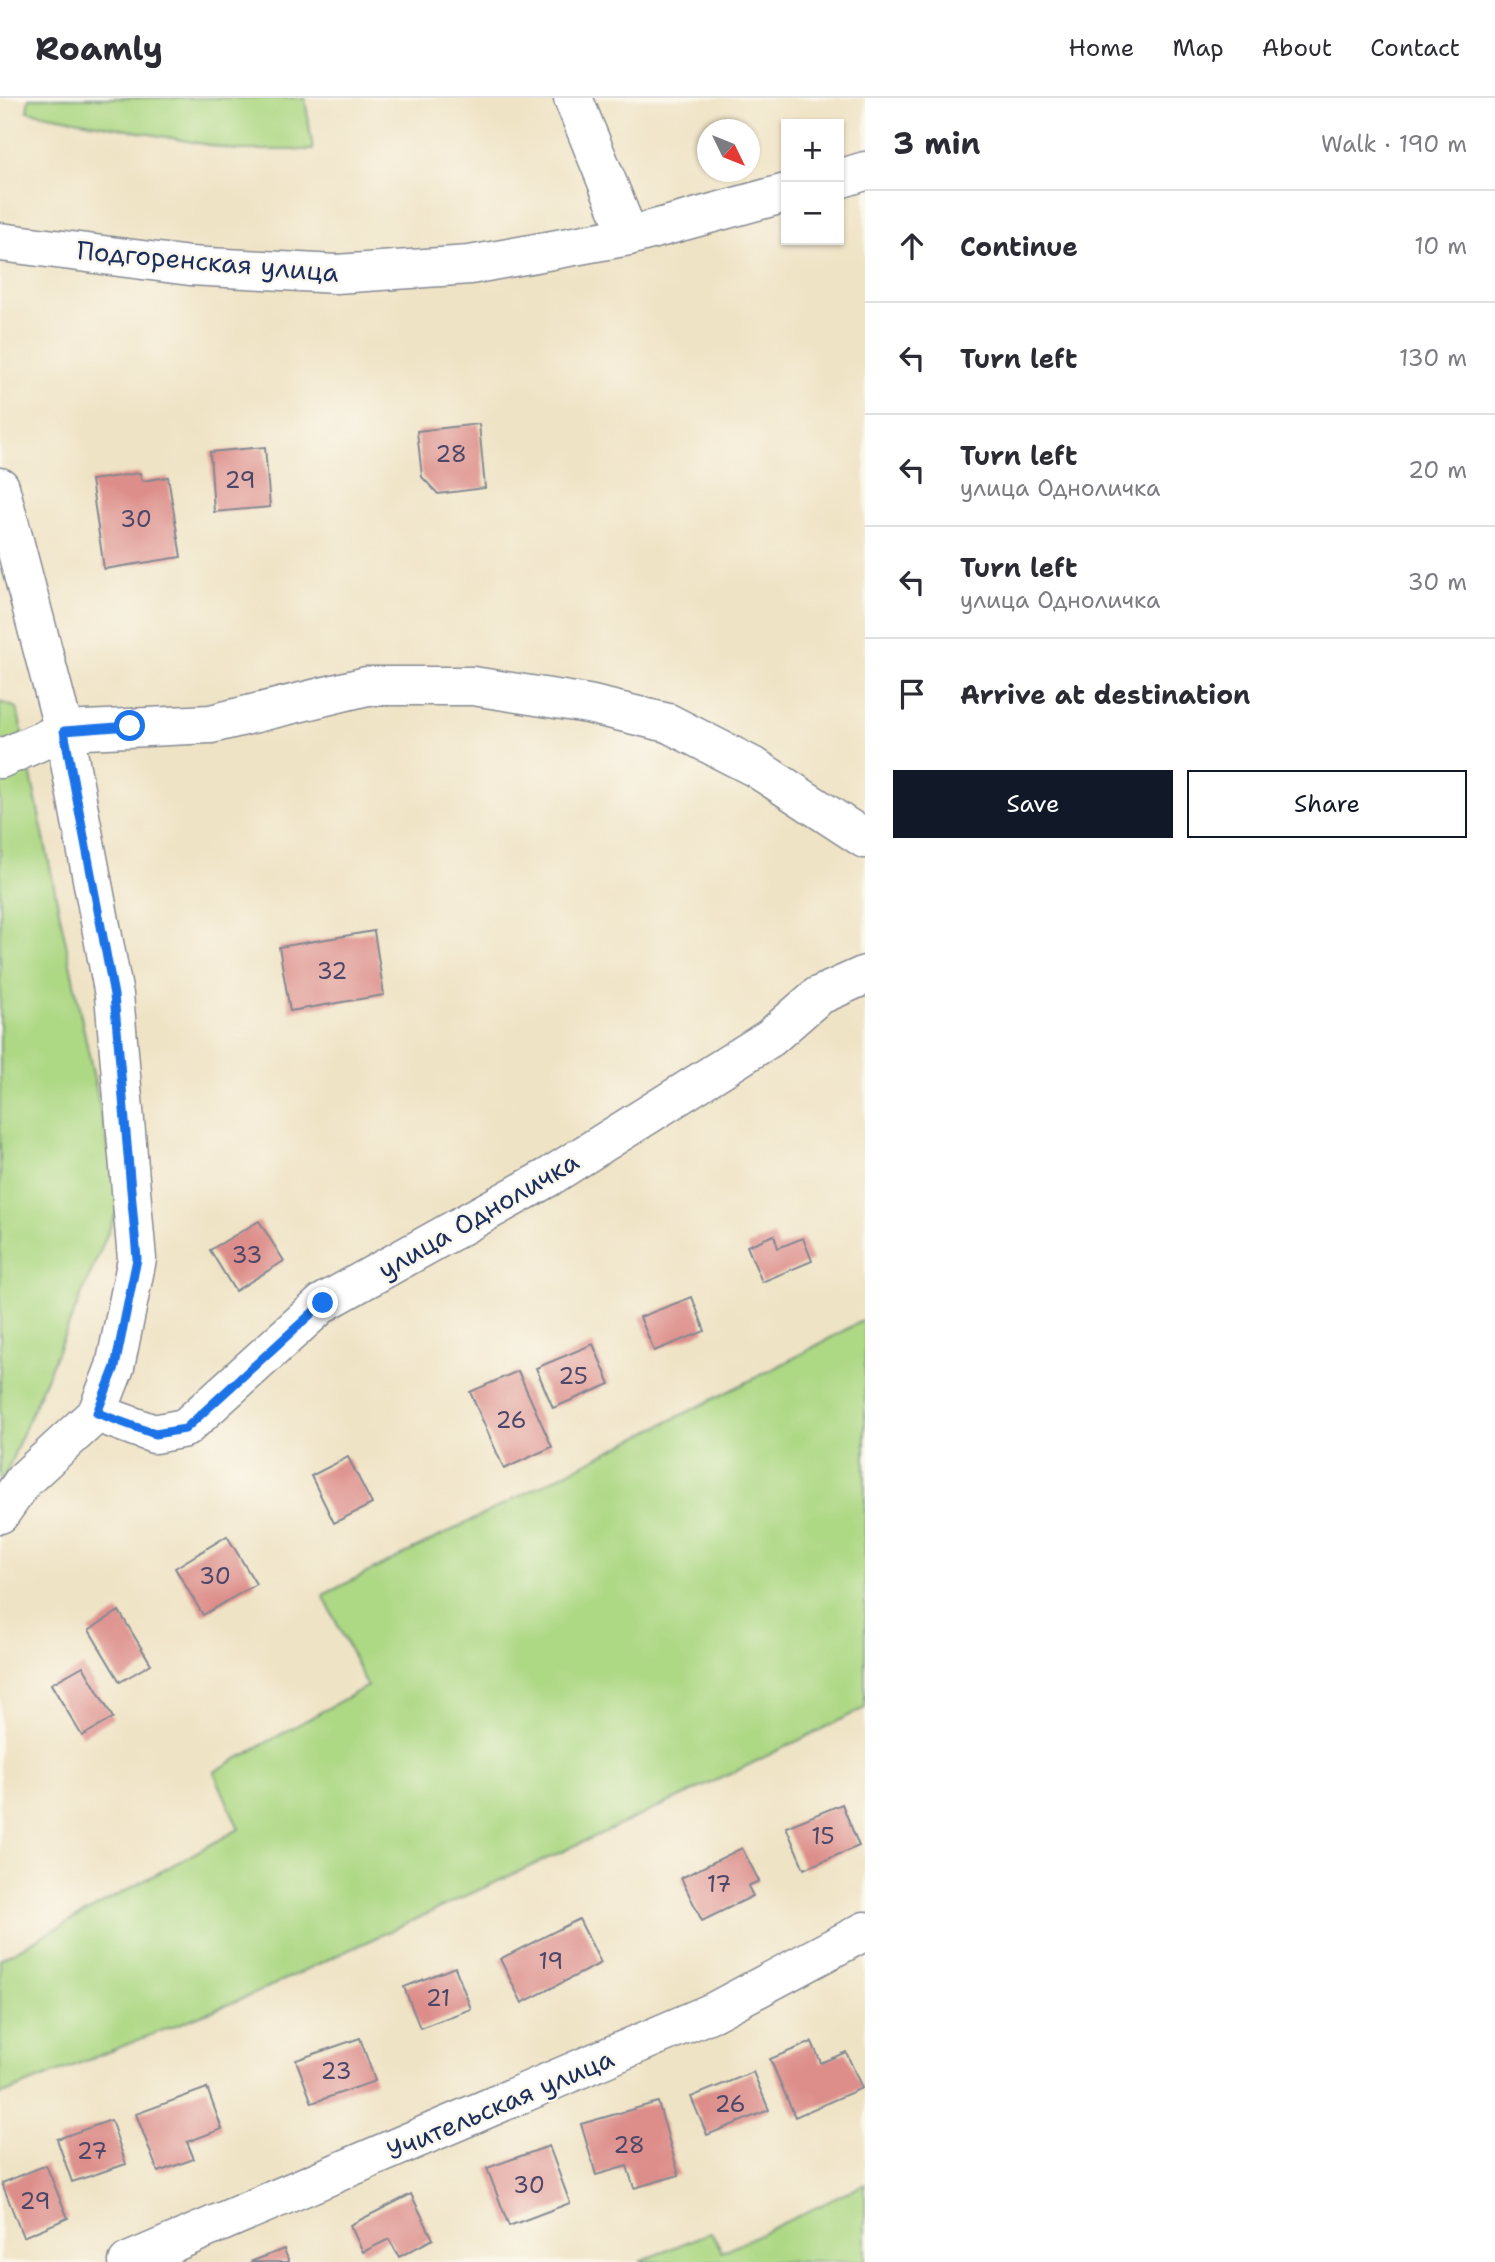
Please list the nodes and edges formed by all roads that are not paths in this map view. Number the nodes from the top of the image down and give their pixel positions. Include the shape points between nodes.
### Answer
1 (573, 98) edge
2 (865, 171) edge
3 (844, 177) edge
4 (781, 194) edge
5 (629, 236) junction
6 (0, 242) edge
7 (0, 487) edge
8 (64, 731) junction
9 (0, 759) edge
10 (865, 839) edge
11 (865, 975) edge
12 (97, 1413) junction
13 (0, 1514) edge
14 (865, 1931) edge
15 (128, 2262) edge

1 - 5 street
2 - 3 street
4 - 5 street, Подгоренская улица
5 - 6 street, Подгоренская улица via 470,265 336,274 190,266
7 - 8 street
8 - 9 street
8 - 10 street via 211,724 367,686 474,686 588,704 668,723 756,768
8 - 12 street via 114,995 137,1259 115,1367
11 - 12 street, улица Одноличка via 818,996 770,1038 549,1177 323,1303 185,1429 155,1434
12 - 13 street via 24,1480
14 - 15 street, Учительская улица via 713,2012

